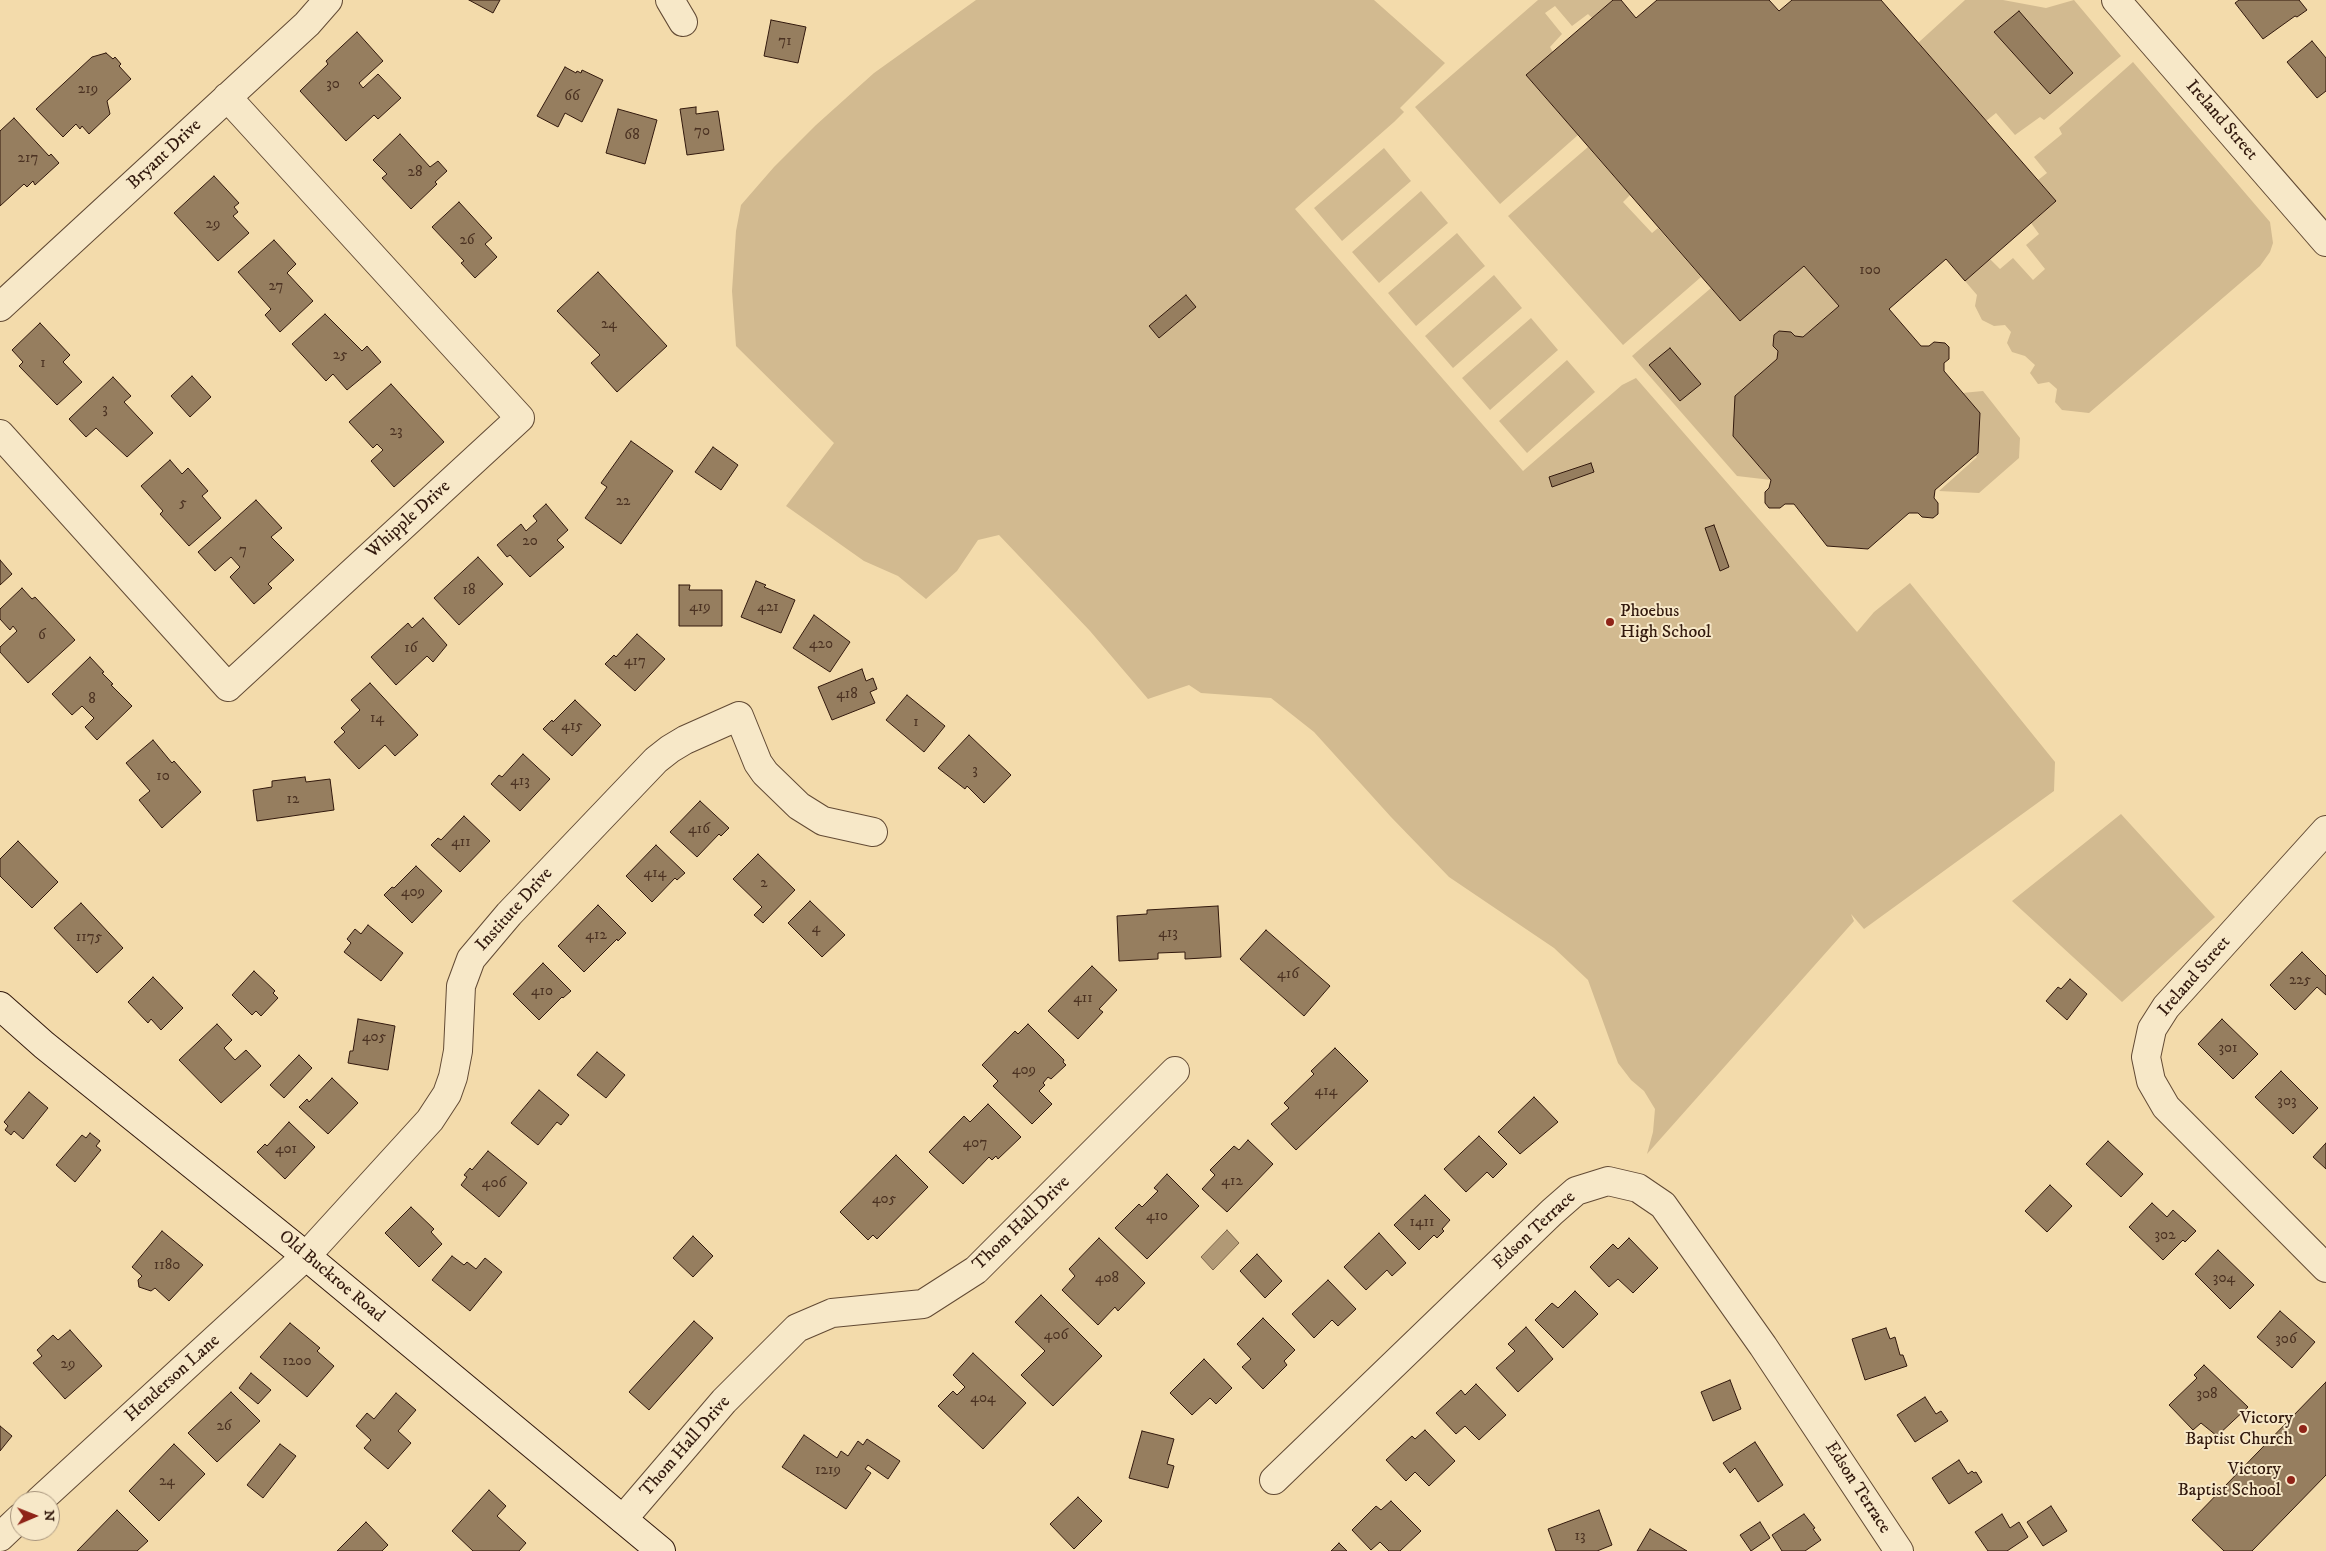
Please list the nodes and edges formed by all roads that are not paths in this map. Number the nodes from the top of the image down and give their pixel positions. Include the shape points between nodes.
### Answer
1 (328, 0) edge
2 (2116, 0) edge
3 (227, 97) junction
4 (2326, 242) edge
5 (0, 307) edge
6 (0, 434) edge
7 (2326, 830) edge
8 (872, 832) dead end
9 (0, 1006) edge
10 (1175, 1071) dead end
11 (306, 1256) junction
12 (2326, 1268) edge
13 (1274, 1480) dead end
14 (50, 1491) edge
15 (623, 1519) junction
16 (10, 1528) edge
17 (0, 1537) edge
18 (661, 1551) edge
19 (1899, 1551) edge

1 - 3 street, Bryant Drive via 307,24
2 - 4 street, Ireland Street
3 - 5 street, Bryant Drive
3 - 6 street, Whipple Drive via 520,418 228,686
7 - 12 street, Ireland Street via 2166,1007 2152,1028 2146,1057 2151,1082 2166,1107
8 - 11 street, Institute Drive via 823,821 799,806 758,763 739,716 685,740 656,760 471,959 461,986 458,1051 454,1077 447,1094 430,1120
9 - 11 street, Old Buckroe Road
10 - 15 street, Thom Hall Drive via 976,1270 922,1304 832,1313 797,1328 724,1401
11 - 14 street, Henderson Lane
11 - 15 street, Old Buckroe Road
13 - 19 street, Edson Terrace via 1558,1207 1576,1191 1608,1181 1638,1188 1663,1205 1763,1346
15 - 18 street, Old Buckroe Road
16 - 17 street

